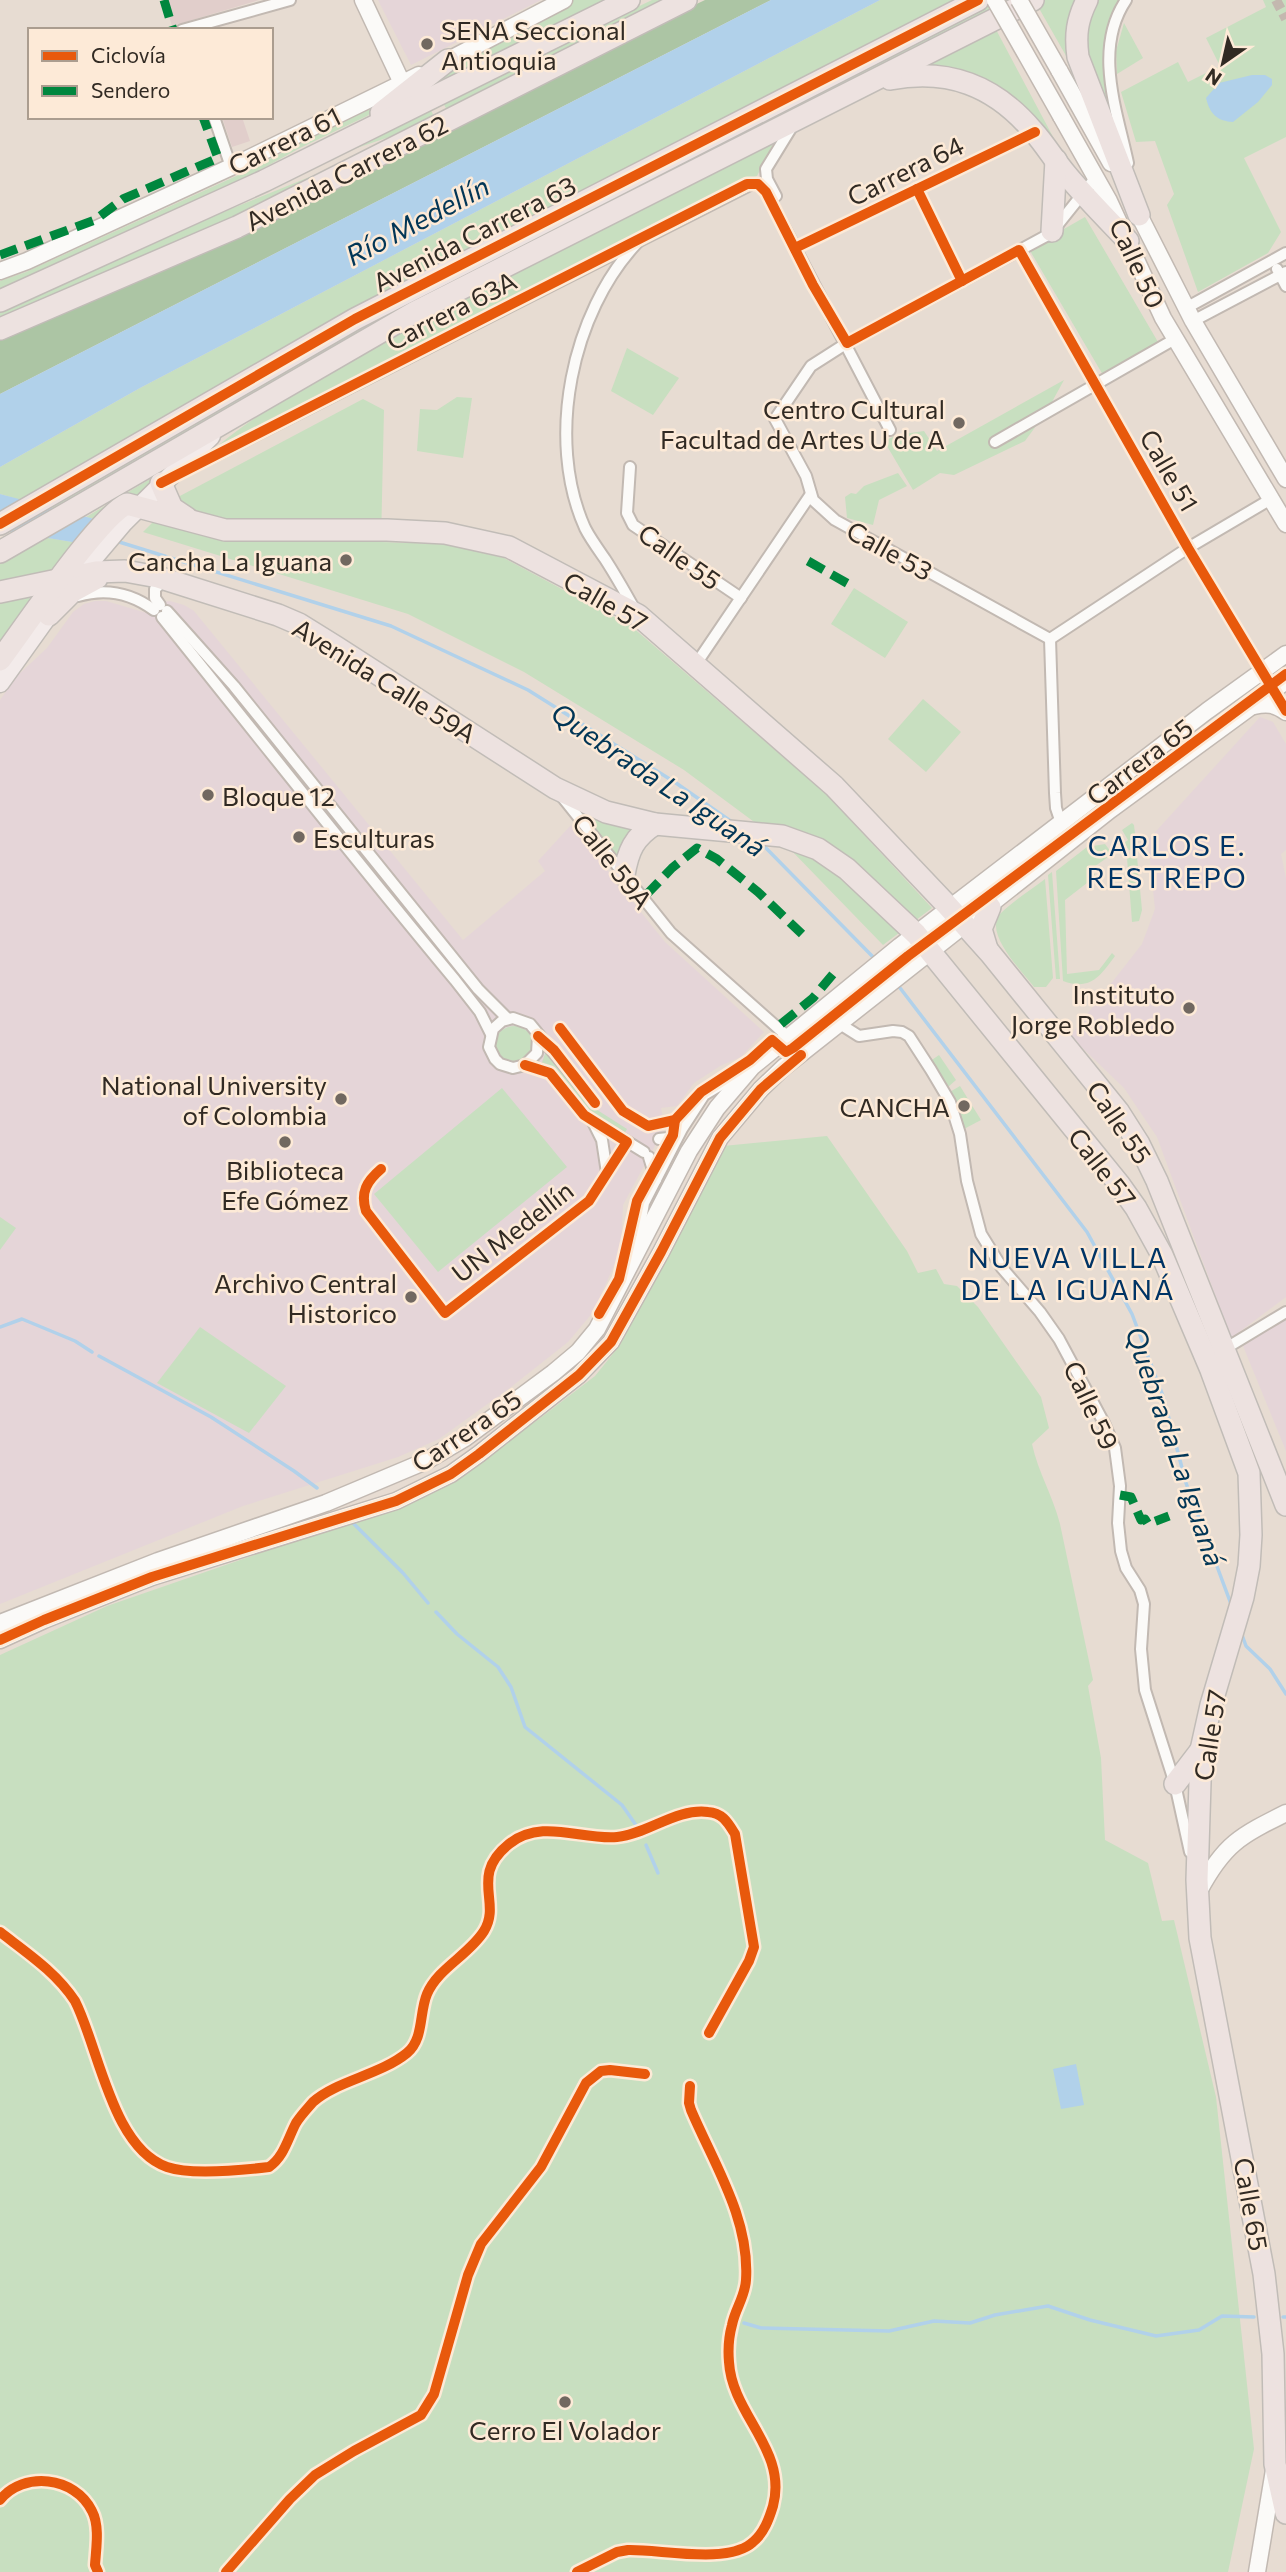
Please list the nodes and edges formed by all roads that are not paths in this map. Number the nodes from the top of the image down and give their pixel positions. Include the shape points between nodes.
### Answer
1 (290, 0) edge
2 (363, 0) edge
3 (564, 0) edge
4 (629, 0) edge
5 (686, 0) edge
6 (978, 0) edge
7 (995, 0) edge
8 (1019, 0) edge
9 (1033, 0) edge
10 (1087, 0) edge
11 (1124, 3) edge
12 (189, 28) edge
13 (449, 60) junction
14 (402, 83) junction
15 (867, 84) junction
16 (215, 119) edge
17 (797, 119) junction
18 (1035, 132) junction
19 (415, 137) junction
20 (347, 140) junction
21 (1056, 160) junction
22 (231, 167) junction
23 (264, 181) junction
24 (1090, 185) junction
25 (917, 189) junction
26 (1139, 215) junction
27 (1052, 231) junction
28 (641, 238) junction
29 (1128, 241) joint
30 (798, 247) junction
31 (1019, 250) junction
32 (1286, 253) edge
33 (474, 260) junction
34 (1272, 261) junction
35 (0, 271) edge
36 (1283, 274) edge
37 (962, 281) junction
38 (1286, 286) edge
39 (0, 301) edge
40 (415, 312) junction
41 (1189, 314) junction
42 (0, 329) edge
43 (1175, 339) junction
44 (846, 343) junction
45 (1096, 384) junction
46 (228, 421) junction
47 (890, 430) dead end
48 (995, 442) dead end
49 (630, 467) dead end
50 (1286, 479) edge
51 (161, 483) junction
52 (811, 494) junction
53 (1271, 499) junction
54 (139, 506) junction
55 (192, 521) junction
56 (0, 524) edge
57 (1286, 524) edge
58 (1188, 548) junction
59 (0, 552) edge
60 (125, 571) junction
61 (70, 576) junction
62 (172, 582) junction
63 (0, 592) edge
64 (741, 598) junction
65 (161, 611) junction
66 (49, 615) junction
67 (638, 615) junction
68 (1050, 639) junction
69 (1286, 653) edge
70 (0, 660) edge
71 (696, 664) junction
72 (1261, 670) junction
73 (0, 683) edge
74 (1280, 686) edge
75 (1251, 707) junction
76 (1286, 712) edge
77 (555, 788) junction
78 (1061, 823) junction
79 (655, 824) junction
80 (705, 828) joint
81 (624, 875) junction
82 (990, 907) junction
83 (950, 908) junction
84 (965, 926) junction
85 (908, 940) junction
86 (990, 953) junction
87 (922, 958) junction
88 (821, 1009) junction
89 (508, 1019) junction
90 (843, 1022) junction
91 (491, 1034) junction
92 (538, 1036) junction
93 (788, 1037) junction
94 (801, 1055) junction
95 (525, 1065) junction
96 (752, 1067) junction
97 (595, 1103) dead end
98 (592, 1120) junction
99 (682, 1129) junction
100 (659, 1139) dead end
101 (627, 1142) junction
102 (381, 1169) dead end
103 (607, 1173) junction
104 (656, 1180) junction
105 (643, 1241) junction
106 (1286, 1312) edge
107 (1223, 1350) junction
108 (1270, 1467) junction
109 (1249, 1473) junction
110 (1286, 1505) edge
111 (0, 1623) edge
112 (0, 1640) edge
113 (1201, 1751) junction
114 (1175, 1784) junction
115 (1285, 1814) edge
116 (1197, 1887) junction
117 (1275, 2464) junction
118 (1286, 2513) edge
119 (1257, 2572) edge

1 - 12 street
2 - 14 main road
3 - 13 main road, Carrera 61
4 - 20 highway, Avenida Carrera 62
5 - 19 highway, Avenida Carrera 62
6 - 33 highway, Avenida Carrera 63
7 - 24 main road, bridge via 1061,116
8 - 26 main road, Calle 50, bridge
9 - 15 highway, Avenida Carrera 63
10 - 26 highway via 1077,26 1078,57
11 - 26 street, Calle 50 via 1113,29 1109,60
13 - 14 main road, Carrera 61
13 - 20 highway
14 - 22 main road, Carrera 61
15 - 17 highway, Avenida Carrera 63
15 - 18 highway via 925,74 963,81 998,99
16 - 22 street
17 - 30 street via 766,173
17 - 40 highway, Avenida Carrera 63
18 - 21 highway
18 - 25 street, Carrera 64
19 - 23 highway
19 - 42 highway, Avenida Carrera 62 via 237,227
20 - 23 highway, Avenida Carrera 62
21 - 24 highway
21 - 27 highway
22 - 35 main road, Carrera 61
23 - 39 highway, Avenida Carrera 62
24 - 27 street
24 - 29 highway
25 - 30 street, Carrera 64
25 - 37 street
26 - 41 main road, Calle 50
27 - 31 street
28 - 30 street, Carrera 63A via 747,184 758,184
28 - 51 street, Carrera 63A
28 - 67 street via 610,277 586,325 571,380 566,426 568,461 585,528
29 - 43 main road, Calle 50
30 - 44 street
31 - 37 street
31 - 45 street, Calle 51
32 - 34 street
33 - 40 highway
33 - 56 highway, Avenida Carrera 63 via 318,339
34 - 36 street
34 - 41 street
36 - 38 street
36 - 41 street
37 - 44 street
40 - 46 highway, Avenida Carrera 63
41 - 50 main road, Calle 50
43 - 45 street
43 - 53 main road, Calle 50
44 - 47 street
44 - 52 street, Calle 53 via 811,366 775,419 803,469
45 - 48 street
45 - 58 street, Calle 51
46 - 51 main road
46 - 59 highway, Avenida Carrera 63
49 - 64 street, Calle 55 via 627,513 633,524
51 - 54 main road
51 - 55 highway via 172,508
52 - 64 street via 781,548
52 - 68 street, Calle 53 via 835,520
53 - 57 main road, Calle 50
53 - 58 street
54 - 55 highway, Calle 57
54 - 61 highway via 127,504
55 - 67 highway, Calle 57 via 236,531 387,530 458,536 509,547
58 - 68 street
58 - 72 street, Calle 51
60 - 61 highway, Avenida Calle 59A
60 - 62 highway, Avenida Calle 59A
60 - 66 highway via 88,582
61 - 63 highway, Avenida Calle 59A
61 - 66 main road
61 - 70 highway
62 - 65 street via 155,589
62 - 77 highway, Avenida Calle 59A via 299,624
64 - 71 street
65 - 66 street via 131,597 105,592 79,596
65 - 89 street via 234,686 478,989
65 - 91 street via 301,793 456,980
66 - 73 main road
67 - 71 highway, Calle 57
68 - 78 street via 1055,793
69 - 72 main road, Carrera 65
71 - 83 highway, Calle 57 via 834,786
72 - 74 street, Calle 51
72 - 78 main road, Carrera 65
74 - 75 main road, Carrera 65
74 - 76 street, Calle 51
75 - 76 main road via 1266,703
75 - 82 main road, Carrera 65 via 1110,810
77 - 79 highway, Calle 59A via 606,812
77 - 81 street, Calle 59A
78 - 83 main road, Carrera 65
79 - 80 highway, Calle 59A
79 - 81 highway via 633,844
80 - 85 highway, Calle 57 via 782,836 818,849 847,869
81 - 93 street, Calle 59A via 679,942
82 - 84 main road, Carrera 65
82 - 86 highway via 981,929
83 - 84 highway, Calle 57
83 - 85 main road, Carrera 65
84 - 86 highway, Calle 55
84 - 87 main road, Carrera 65
85 - 87 highway, Calle 57
85 - 88 main road, Carrera 65
86 - 107 highway, Calle 55 via 1118,1111 1139,1144
87 - 90 main road, Carrera 65
87 - 109 highway, Calle 57 via 1119,1184 1144,1221 1211,1370
88 - 93 main road, Carrera 65
88 - 94 main road via 792,1041
89 - 91 street via 497,1024
89 - 92 street via 525,1021
90 - 94 main road, Carrera 65
90 - 114 street, Calle 59 via 859,1037 893,1031 909,1036 950,1102 981,1234 1059,1339 1106,1427 1118,1462 1121,1552 1144,1604 1145,1690
91 - 95 street via 489,1047 495,1059 507,1067
92 - 95 street via 537,1053
92 - 97 street
93 - 96 main road, Carrera 65
94 - 112 main road, Carrera 65 via 761,1088 720,1138 611,1342 573,1381 479,1454 442,1479 396,1501 152,1577
95 - 98 street via 550,1073
96 - 99 street via 704,1095
96 - 105 main road, Carrera 65 via 703,1129
98 - 101 street
98 - 103 street, UN Medellín via 602,1140
99 - 100 street
99 - 104 street
101 - 103 street
101 - 104 street via 646,1155
102 - 103 street, UN Medellín via 364,1190 366,1211 445,1313 589,1200
104 - 105 street via 640,1217
105 - 111 main road, Carrera 65 via 607,1313 578,1352 466,1437 426,1461 326,1503 158,1561
106 - 107 street
107 - 108 highway, Calle 55
108 - 109 highway
108 - 110 highway, Calle 55
109 - 113 highway, Calle 57 via 1247,1576
113 - 114 highway
113 - 116 highway, Calle 57
114 - 116 street, Calle 59
115 - 116 main road via 1240,1837
116 - 117 highway, Calle 65 via 1200,1938 1264,2274 1273,2354
117 - 118 highway
117 - 119 main road, Calle 65

